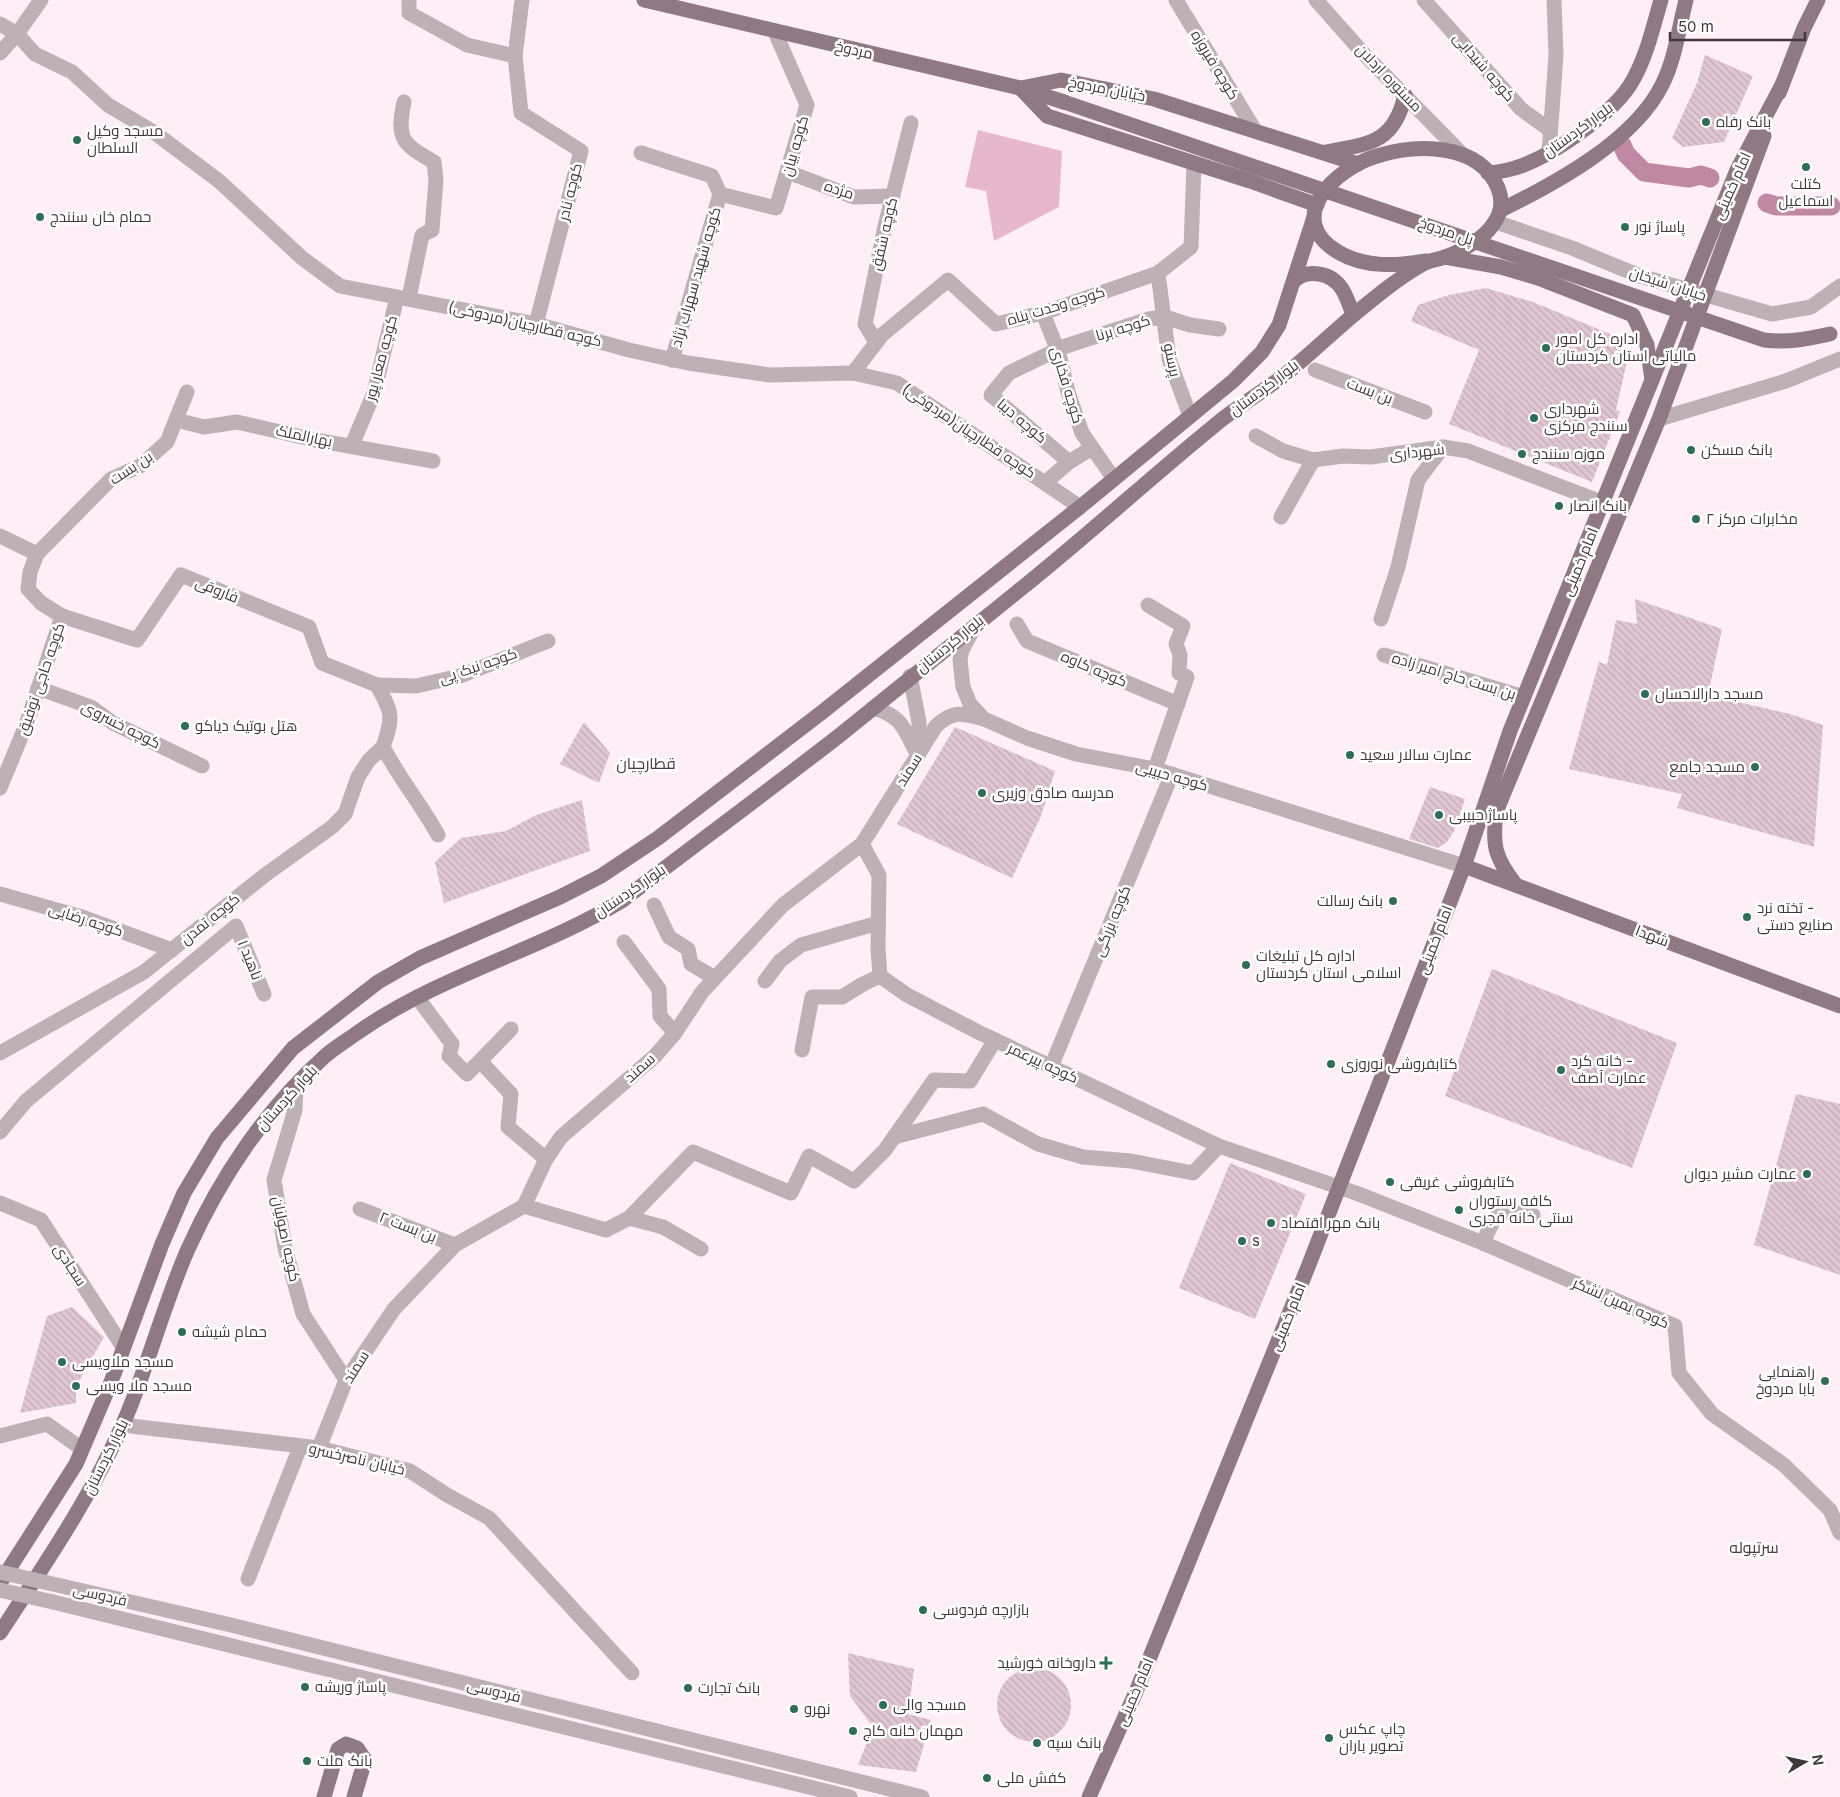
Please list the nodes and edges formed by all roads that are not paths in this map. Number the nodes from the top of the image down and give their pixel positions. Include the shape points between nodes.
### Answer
1 (41, 0) edge
2 (409, 0) edge
3 (522, 0) edge
4 (644, 0) edge
5 (1176, 0) edge
6 (1316, 0) edge
7 (1424, 0) edge
8 (1437, 0) edge
9 (1554, 0) edge
10 (1661, 0) edge
11 (1686, 0) edge
12 (1818, 0) edge
13 (1441, 18) junction
14 (0, 24) edge
15 (775, 32) junction
16 (17, 34) junction
17 (0, 53) edge
18 (516, 56) junction
19 (1783, 84) junction
20 (1020, 88) junction
21 (1405, 96) junction
22 (404, 102) dead end
23 (1064, 102) joint
24 (911, 123) dead end
25 (1254, 129) junction
26 (1550, 130) junction
27 (1324, 152) junction
28 (1549, 152) junction
29 (641, 153) dead end
30 (1462, 155) junction
31 (1194, 164) junction
32 (1358, 164) junction
33 (788, 172) junction
34 (1488, 173) junction
35 (720, 194) junction
36 (893, 196) junction
37 (1316, 210) junction
38 (1498, 216) junction
39 (1445, 257) junction
40 (1426, 261) junction
41 (1158, 273) junction
42 (1294, 281) junction
43 (1840, 286) edge
44 (1689, 291) junction
45 (1705, 296) junction
46 (403, 298) junction
47 (1043, 313) junction
48 (1353, 315) junction
49 (1165, 317) junction
50 (536, 324) junction
51 (1219, 329) dead end
52 (1835, 332) edge
53 (876, 342) junction
54 (1057, 350) junction
55 (1840, 359) edge
56 (672, 360) junction
57 (1315, 370) dead end
58 (853, 373) junction
59 (1652, 381) junction
60 (186, 392) dead end
61 (1424, 412) dead end
62 (1190, 416) junction
63 (1658, 419) junction
64 (176, 420) junction
65 (1256, 436) dead end
66 (352, 445) junction
67 (1443, 447) junction
68 (1092, 448) junction
69 (1312, 460) junction
70 (433, 461) dead end
71 (1069, 462) junction
72 (1114, 479) junction
73 (1046, 482) junction
74 (1604, 503) junction
75 (1080, 507) junction
76 (1281, 517) dead end
77 (0, 536) edge
78 (37, 554) junction
79 (1148, 605) dead end
80 (62, 616) junction
81 (1381, 619) dead end
82 (977, 622) junction
83 (1016, 624) dead end
84 (548, 641) dead end
85 (1384, 655) dead end
86 (910, 676) junction
87 (377, 684) junction
88 (38, 688) junction
89 (1524, 697) junction
90 (1178, 704) junction
91 (873, 708) junction
92 (984, 719) junction
93 (383, 746) junction
94 (918, 756) junction
95 (202, 766) dead end
96 (1155, 769) junction
97 (1172, 774) junction
98 (0, 788) edge
99 (438, 834) dead end
100 (862, 844) junction
101 (1464, 866) junction
102 (1516, 885) junction
103 (0, 894) edge
104 (654, 905) dead end
105 (878, 923) junction
106 (236, 926) joint
107 (624, 942) dead end
108 (172, 950) junction
109 (880, 976) junction
110 (715, 978) junction
111 (765, 982) dead end
112 (264, 994) dead end
113 (417, 997) junction
114 (1840, 1006) edge
115 (511, 1029) dead end
116 (675, 1033) junction
117 (995, 1040) junction
118 (802, 1050) dead end
119 (0, 1053) edge
120 (480, 1061) junction
121 (1051, 1067) junction
122 (296, 1087) junction
123 (0, 1132) edge
124 (894, 1137) junction
125 (1219, 1146) junction
126 (546, 1159) junction
127 (1340, 1186) junction
128 (0, 1203) edge
129 (524, 1206) junction
130 (360, 1209) dead end
131 (1533, 1215) dead end
132 (629, 1218) junction
133 (1483, 1243) junction
134 (455, 1245) junction
135 (701, 1249) dead end
136 (123, 1347) junction
137 (346, 1380) junction
138 (122, 1426) junction
139 (0, 1436) edge
140 (300, 1447) junction
141 (319, 1448) junction
142 (82, 1449) junction
143 (1840, 1532) edge
144 (0, 1572) edge
145 (248, 1579) dead end
146 (0, 1584) edge
147 (0, 1590) edge
148 (0, 1633) edge
149 (632, 1673) dead end
150 (324, 1797) edge
151 (354, 1797) edge
152 (850, 1797) edge
153 (922, 1797) edge
154 (1089, 1797) edge

1 - 16 street
2 - 18 street via 409,13 467,45
3 - 18 street, کوچه نادر
4 - 15 main road, مردوخ
5 - 25 street, کوچه فیروزه
6 - 21 street, مستوره اردلان
7 - 13 street, کوچه شیدایی
8 - 13 street
9 - 26 street via 1556,55
10 - 28 main road, بلوار کردستان via 1645,55 1633,81 1615,105
11 - 38 main road, بلوار کردستان via 1663,84 1634,123 1621,137 1548,187
12 - 19 main road, امام خمینی
13 - 26 street, کوچه شیدایی via 1521,110
14 - 16 street, کوچه قطارچیان(مردوخی)
15 - 20 main road, مردوخ
15 - 33 street, کوچه بیان via 807,105
16 - 17 street
16 - 46 street, کوچه قطارچیان(مردوخی) via 35,54 72,72 108,105 155,133 219,181 302,258 340,286
18 - 50 street, کوچه نادر via 521,113 581,151
19 - 44 main road, امام خمینی via 1737,170
19 - 45 main road, امام خمینی
20 - 23 main road, مردوخ
20 - 25 main road, خیابان مردوخ via 1061,80 1154,99
20 - 31 main road via 1047,116
21 - 27 main road via 1400,115 1389,131 1359,146
21 - 30 street, مستوره اردلان
22 - 46 street, کوچه معار پور via 399,125 408,147 434,162 436,180 432,230 422,235
23 - 52 main road, پل مردوخ, bridge via 1764,340 1800,341
24 - 36 street, کوچه شفق
25 - 27 main road, خیابان مردوخ
26 - 28 street
27 - 32 main road, خیابان مردوخ
28 - 34 main road, بلوار کردستان via 1513,169
29 - 35 street via 712,176
30 - 32 main road via 1433,149 1410,150 1373,157
30 - 34 main road
31 - 37 main road via 1250,181
31 - 41 street, کوچه وحدت پناه via 1191,247
32 - 37 main road via 1330,182 1322,192
33 - 35 street, کوچه بیان via 776,208
33 - 36 street, مژده via 854,197
34 - 38 main road via 1498,189
35 - 56 street, کوچه شهید سهراب نژاد
36 - 53 street, کوچه شفق via 865,324
37 - 40 main road via 1321,236 1341,254 1390,266
37 - 42 main road, بلوار کردستان
38 - 39 main road via 1487,232
38 - 44 street, خیابان شیخان via 1640,276
39 - 40 main road
39 - 59 main road via 1501,267 1538,278 1633,315 1647,345
40 - 48 main road, بلوار کردستان
41 - 47 street, کوچه وحدت پناه
41 - 49 street, پرستو
42 - 48 main road via 1301,275 1312,273 1333,280 1342,288
42 - 62 main road, بلوار کردستان via 1279,325 1262,352
43 - 45 street, خیابان شیخان via 1811,307 1772,314
44 - 45 street, خیابان شیخان
44 - 59 main road, امام خمینی
45 - 63 main road, امام خمینی
46 - 50 street, کوچه قطارچیان(مردوخی)
46 - 66 street, کوچه معار پور via 374,393
47 - 53 street, کوچه وحدت پناه via 996,324 948,280
47 - 54 street, کوچه فخاری
48 - 82 main road, بلوار کردستان via 1286,374 1223,418 1016,593
49 - 51 street, کوچه برنا
49 - 54 street, کوچه برنا
49 - 62 street, پرستو via 1169,359
50 - 56 street, کوچه قطارچیان(مردوخی)
53 - 58 street, کوچه وحدت پناه
54 - 68 street, کوچه فخاری via 1080,425
54 - 71 street, کوچه دیبا via 1009,372 991,395 1031,426
55 - 63 street via 1786,381
56 - 58 street, کوچه قطارچیان(مردوخی) via 770,375
57 - 61 street, بن بست
58 - 73 street, کوچه قطارچیان(مردوخی) via 898,383
59 - 74 main road, امام خمینی
60 - 64 street, بن بست
62 - 72 main road, بلوار کردستان
63 - 102 main road, امام خمینی via 1496,812 1495,849
64 - 66 street, بهارالملک via 204,426 237,422
64 - 78 street, بن بست via 167,442 140,466 110,479
65 - 69 street, شهرداری
66 - 70 street, بهارالملک
67 - 69 street, شهرداری via 1371,457
67 - 74 street, شهرداری via 1468,451
67 - 81 street via 1418,480 1398,567
68 - 71 street
68 - 72 street, کوچه فخاری
69 - 76 street
71 - 73 street
72 - 75 main road, بلوار کردستان
73 - 75 street, کوچه قطارچیان(مردوخی)
74 - 89 main road, امام خمینی
75 - 136 main road, بلوار کردستان via 658,838 601,876 560,897 411,963 378,982 293,1048 217,1138 184,1193
77 - 78 street
78 - 80 street, کوچه حاجی توفیق via 28,589
79 - 90 street via 1183,626 1176,644 1180,655 1179,673 1187,676
80 - 87 street, فاروقی via 137,640 181,575 309,627 322,663
80 - 88 street, کوچه حاجی توفیق
82 - 86 main road, بلوار کردستان
82 - 92 street, کوچه حبیبی via 960,660 963,687 970,704
83 - 90 street, کوچه کاوه via 1027,640
84 - 87 street, کوچه نیک پی via 460,676 416,686
85 - 89 street, بن بست حاج امیر زاده
86 - 91 main road, بلوار کردستان
86 - 94 street via 919,722
87 - 93 street via 391,711 391,724
88 - 95 street, کوچه خسروی via 91,707 113,723
88 - 98 street, کوچه حاجی توفیق
89 - 101 main road, امام خمینی
90 - 96 street
91 - 94 street via 890,713 902,722
91 - 113 main road, بلوار کردستان via 623,900 577,925
92 - 94 street, سمند via 962,714 947,715 936,726
92 - 96 street, کوچه حبیبی via 1076,754
93 - 99 street via 396,772
93 - 108 street, کوچه تمدن via 358,777 345,814 332,827 265,875
94 - 100 street, سمند
96 - 97 street, کوچه حبیبی
97 - 101 street, کوچه حبیبی
97 - 121 street, کوچه بزرگی
100 - 105 street via 879,875
100 - 110 street, سمند via 783,905
101 - 102 main road, شهدا
101 - 127 main road, امام خمینی
102 - 114 main road, شهدا
103 - 108 street, کوچه رضایی via 85,918
104 - 110 street via 669,937 688,949 691,964
105 - 109 street
105 - 111 street via 801,945 780,961
106 - 112 street, ناهید ۱
106 - 123 street, کوچه تمدن via 26,1102
107 - 116 street via 659,988 660,1016
108 - 119 street, کوچه تمدن via 144,972
109 - 117 street, کوچه پیرعمر via 907,994
109 - 118 street via 842,997 812,997
110 - 116 street, سمند
113 - 120 street via 452,1044 449,1056 467,1074
113 - 122 main road, بلوار کردستان via 396,1007 325,1056
115 - 120 street
116 - 126 street, سمند via 655,1056 561,1137
117 - 121 street, کوچه پیرعمر
117 - 124 street via 970,1081 934,1080
120 - 126 street via 510,1094 508,1126
121 - 125 street, کوچه پیرعمر
122 - 137 street, کوچه اصولیان via 295,1110 274,1180 285,1248 303,1314
122 - 138 main road, بلوار کردستان via 275,1107 251,1138 207,1211 188,1250
124 - 125 street via 982,1114 1038,1144 1083,1157 1131,1161 1193,1172
124 - 132 street via 854,1181 809,1156 791,1193 693,1152
125 - 127 street, کوچه پیرعمر
126 - 129 street, سمند
127 - 133 street, کوچه یمین لشکر
127 - 154 main road, امام خمینی via 1135,1694
128 - 136 street, سجادی via 41,1220
129 - 132 street via 606,1230
129 - 134 street, سمند
130 - 134 street, بن بست ۲
131 - 133 street via 1499,1213 1494,1217
132 - 135 street via 663,1227
133 - 143 street, کوچه یمین لشکر via 1675,1326 1678,1373 1712,1414 1784,1465 1830,1510
134 - 137 street, سمند via 394,1309
136 - 142 main road, بلوار کردستان
137 - 141 street, سمند
138 - 140 street, خیابان ناصرخسرو
138 - 148 main road, بلوار کردستان via 86,1500
139 - 142 street via 47,1424
140 - 141 street, خیابان ناصرخسرو
140 - 145 street
141 - 149 street, خیابان ناصرخسرو via 410,1471 489,1518
142 - 146 main road, بلوار کردستان via 68,1477
144 - 153 street, فردوسی, bridge via 232,1625
147 - 152 street, فردوسی, bridge
150 - 151 main road via 338,1749 346,1744 362,1752 365,1760

